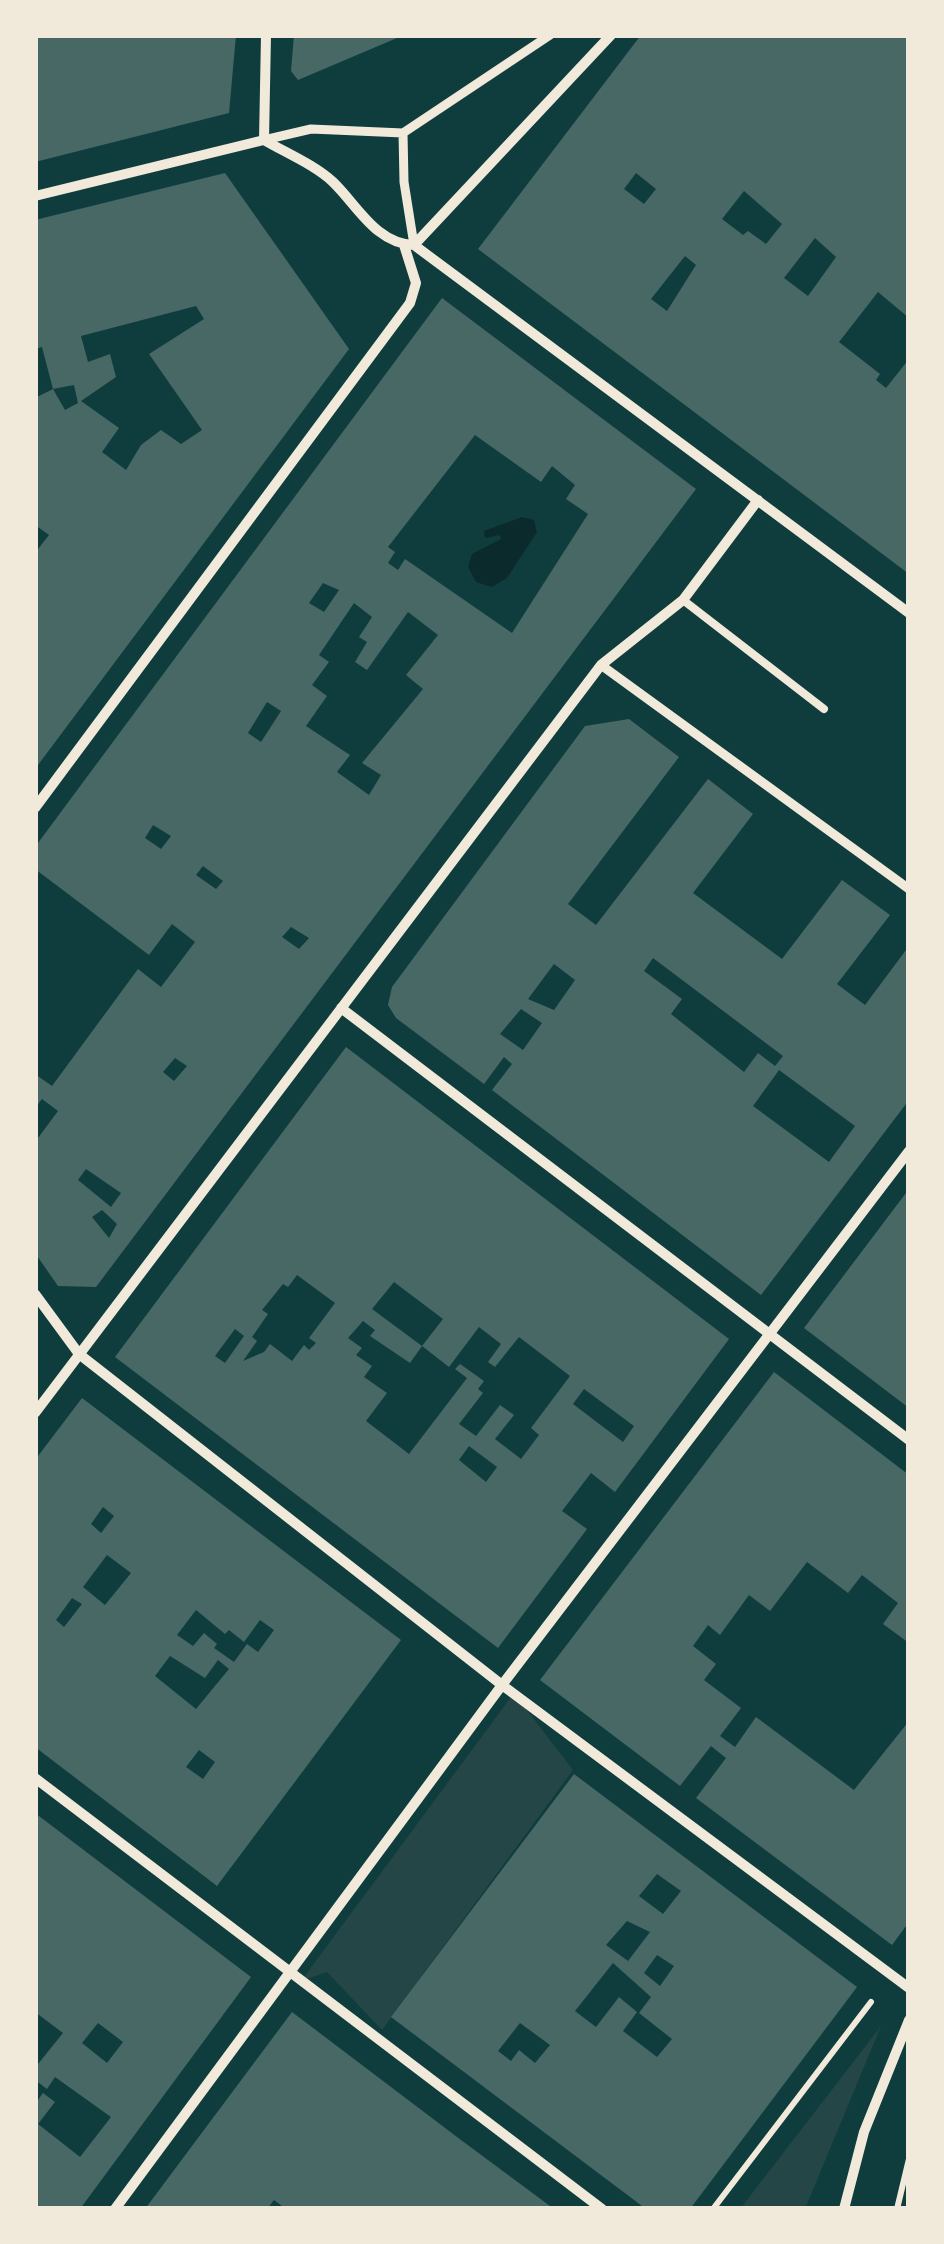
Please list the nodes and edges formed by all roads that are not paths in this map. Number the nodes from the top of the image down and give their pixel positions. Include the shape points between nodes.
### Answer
1 (266, 35) edge
2 (550, 35) edge
3 (611, 35) edge
4 (403, 133) junction
5 (264, 140) junction
6 (35, 196) edge
7 (409, 245) junction
8 (758, 500) junction
9 (683, 600) junction
10 (909, 613) edge
11 (602, 665) junction
12 (824, 709) dead end
13 (35, 808) edge
14 (909, 888) edge
15 (341, 1008) junction
16 (909, 1150) edge
17 (35, 1294) edge
18 (770, 1334) junction
19 (79, 1354) junction
20 (35, 1413) edge
21 (909, 1440) edge
22 (502, 1685) junction
23 (35, 1778) edge
24 (291, 1974) junction
25 (909, 1988) edge
26 (909, 2020) edge
27 (115, 2209) edge
28 (602, 2209) edge
29 (844, 2209) edge

1 - 5 street
2 - 4 street
3 - 7 street
4 - 5 street via 311,129
4 - 7 street
5 - 6 street
5 - 7 street via 331,180 368,224
7 - 8 street
7 - 13 street via 416,282 410,304
8 - 9 street
8 - 10 street
9 - 11 street
9 - 12 lane
11 - 14 street
11 - 15 street
15 - 18 street
15 - 19 street
16 - 18 street
17 - 19 street
18 - 21 street
18 - 22 street
19 - 20 street
19 - 22 street
22 - 24 street
22 - 25 street
23 - 24 street
24 - 27 street
24 - 28 street
26 - 29 street via 864,2132

